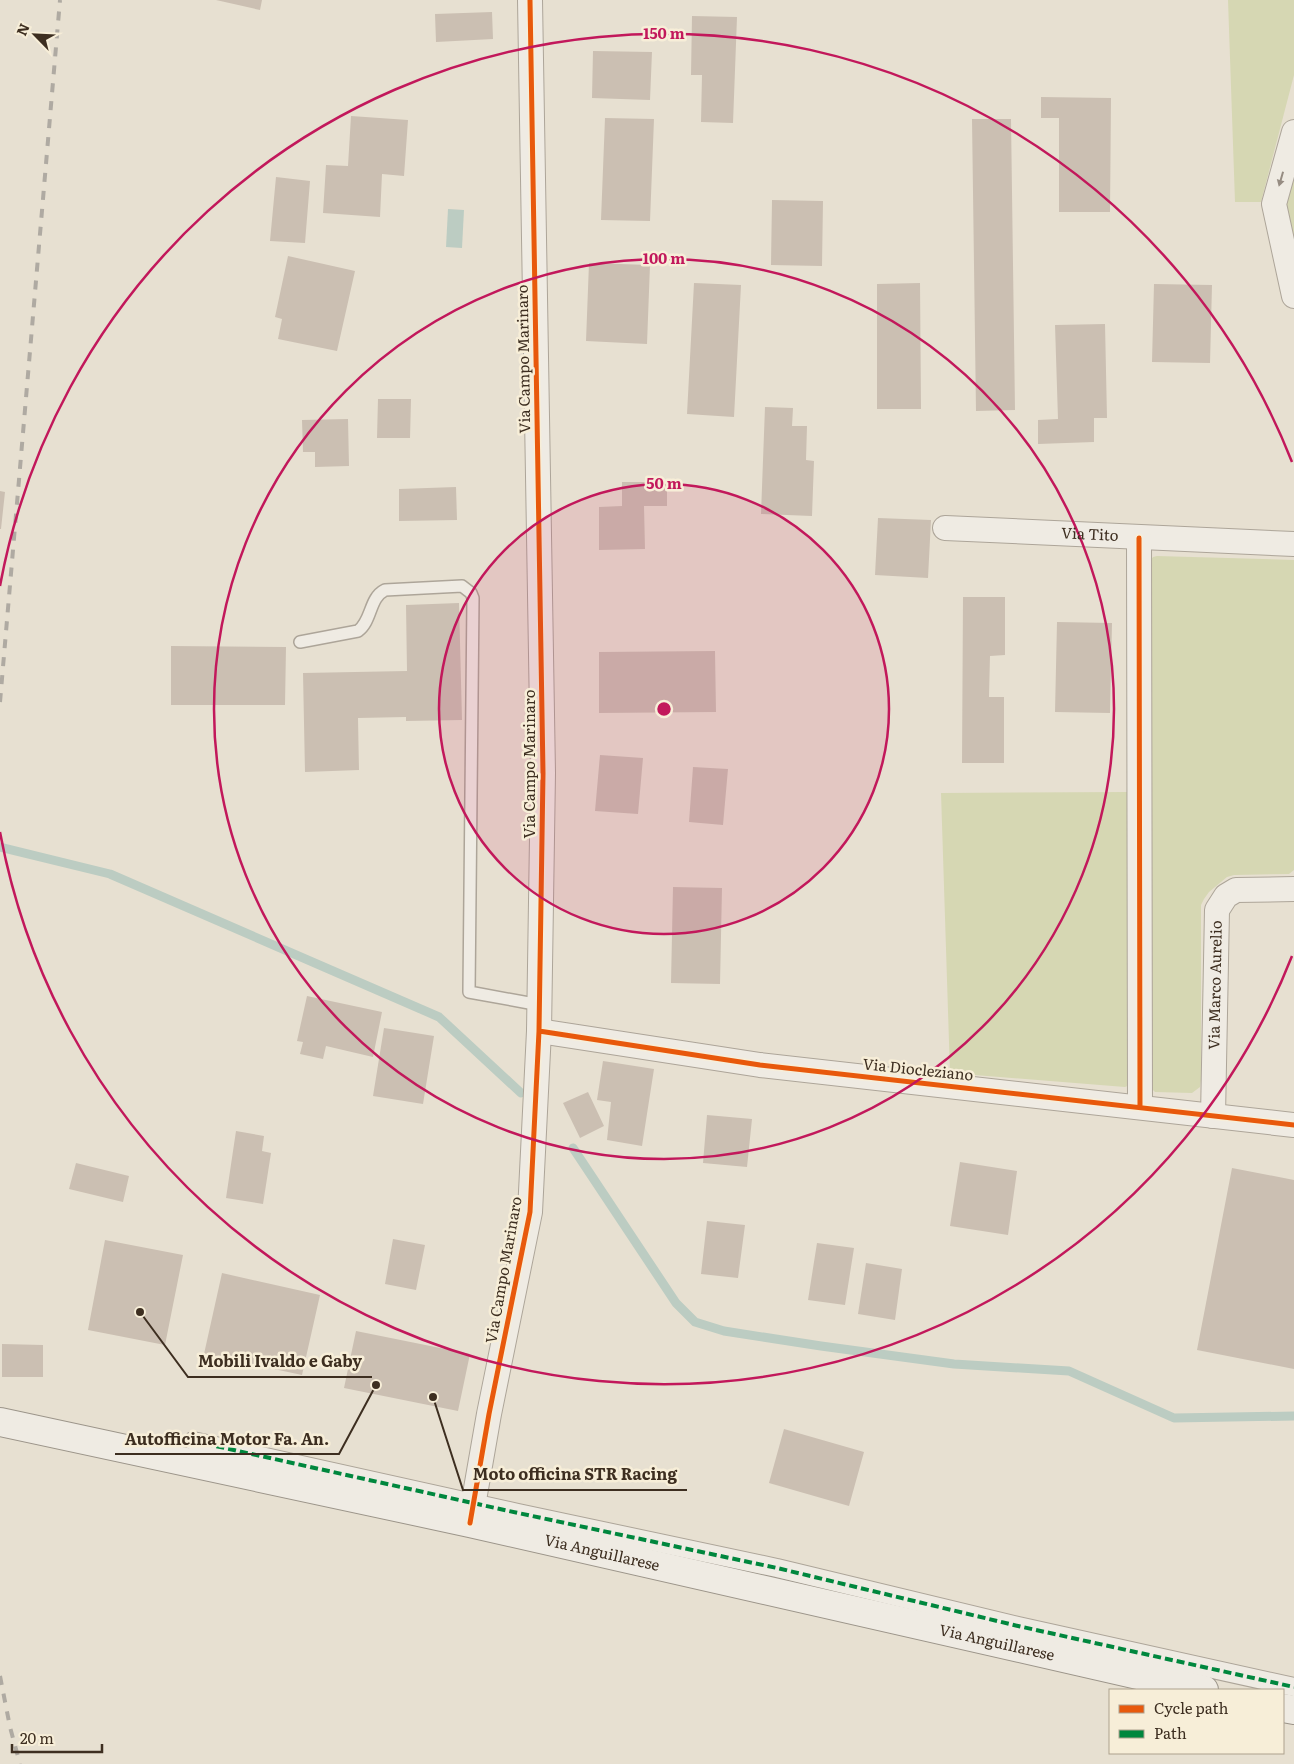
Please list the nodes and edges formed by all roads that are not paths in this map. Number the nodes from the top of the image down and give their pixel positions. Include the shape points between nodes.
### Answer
1 (530, 0) edge
2 (1294, 132) edge
3 (1294, 296) edge
4 (945, 528) dead end
5 (1139, 538) junction
6 (1294, 544) edge
7 (300, 642) dead end
8 (1294, 889) edge
9 (540, 1005) junction
10 (540, 1031) junction
11 (1140, 1107) junction
12 (1213, 1116) junction
13 (1294, 1125) edge
14 (0, 1422) edge
15 (193, 1441) dead end
16 (472, 1513) junction
17 (1294, 1687) edge
18 (1200, 1689) edge

1 - 9 street, Via Campo Marinaro via 543,773
2 -> 3 street via 1274,204
4 - 5 street, Via Tito
5 - 6 street, Via Tito
5 - 11 street
7 - 9 lane via 358,631 364,627 380,593 385,590 462,586 471,593 469,992
8 - 12 street, Via Marco Aurelio via 1236,890 1226,896 1217,910
9 - 10 street, Via Campo Marinaro
10 - 11 street, Via Diocleziano via 760,1065
10 - 16 street, Via Campo Marinaro via 530,1212
11 - 12 street, Via Diocleziano
12 - 13 street, Via Diocleziano
14 - 16 main road, Via Anguillarese
15 - 16 street
16 - 17 street via 777,1568
16 - 18 main road, Via Anguillarese

